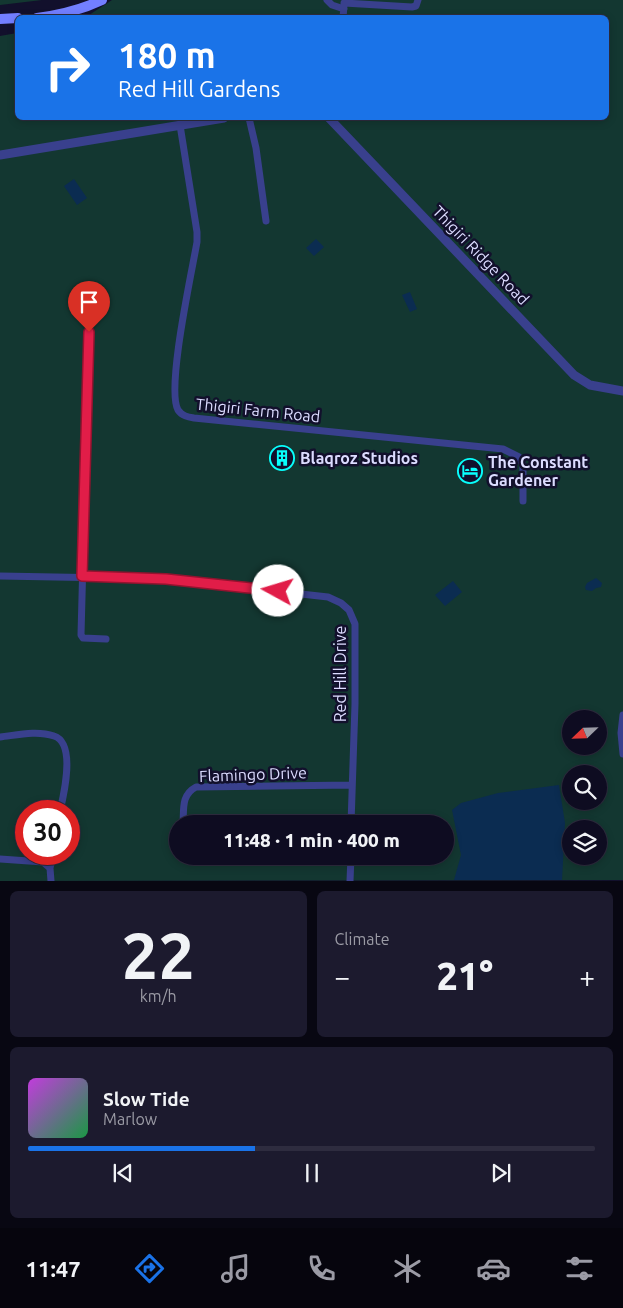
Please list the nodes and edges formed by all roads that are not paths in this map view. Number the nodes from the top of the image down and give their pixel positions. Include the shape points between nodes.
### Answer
1 (102, 0) edge
2 (327, 0) edge
3 (418, 0) edge
4 (344, 4) edge
5 (56, 15) edge
6 (0, 18) edge
7 (15, 18) edge
8 (211, 120) edge
9 (249, 120) edge
10 (331, 120) edge
11 (180, 125) junction
12 (0, 155) edge
13 (266, 221) dead end
14 (89, 332) dead end
15 (623, 391) edge
16 (523, 501) dead end
17 (0, 576) edge
18 (82, 576) junction
19 (106, 639) dead end
20 (623, 715) edge
21 (0, 737) edge
22 (623, 754) edge
23 (352, 785) junction
24 (62, 800) edge
25 (184, 815) edge
26 (351, 815) edge
27 (0, 858) edge
28 (51, 865) edge
29 (351, 865) edge
30 (50, 868) junction
31 (51, 880) edge
32 (350, 880) edge

1 - 5 main road
2 - 4 street via 332,5
3 - 4 street via 412,8
6 - 7 main road
8 - 11 street
9 - 13 street
10 - 15 street, Thigiri Ridge Road via 574,375 590,385
11 - 12 street
11 - 16 street, Thigiri Farm Road via 197,232 174,384 174,400 181,413 185,417 503,449 519,456 523,465
14 - 18 street
17 - 18 street, Red Hill Drive
18 - 19 street via 81,635 83,638
18 - 23 street, Red Hill Drive via 166,579 294,593 328,597 346,607 355,624
20 - 22 street
21 - 24 street via 40,733 56,736 63,742 67,773
23 - 25 street, Flamingo Drive via 196,787 185,797
23 - 26 street, Red Hill Drive
27 - 30 street via 43,862
28 - 30 street
29 - 32 street
30 - 31 street

